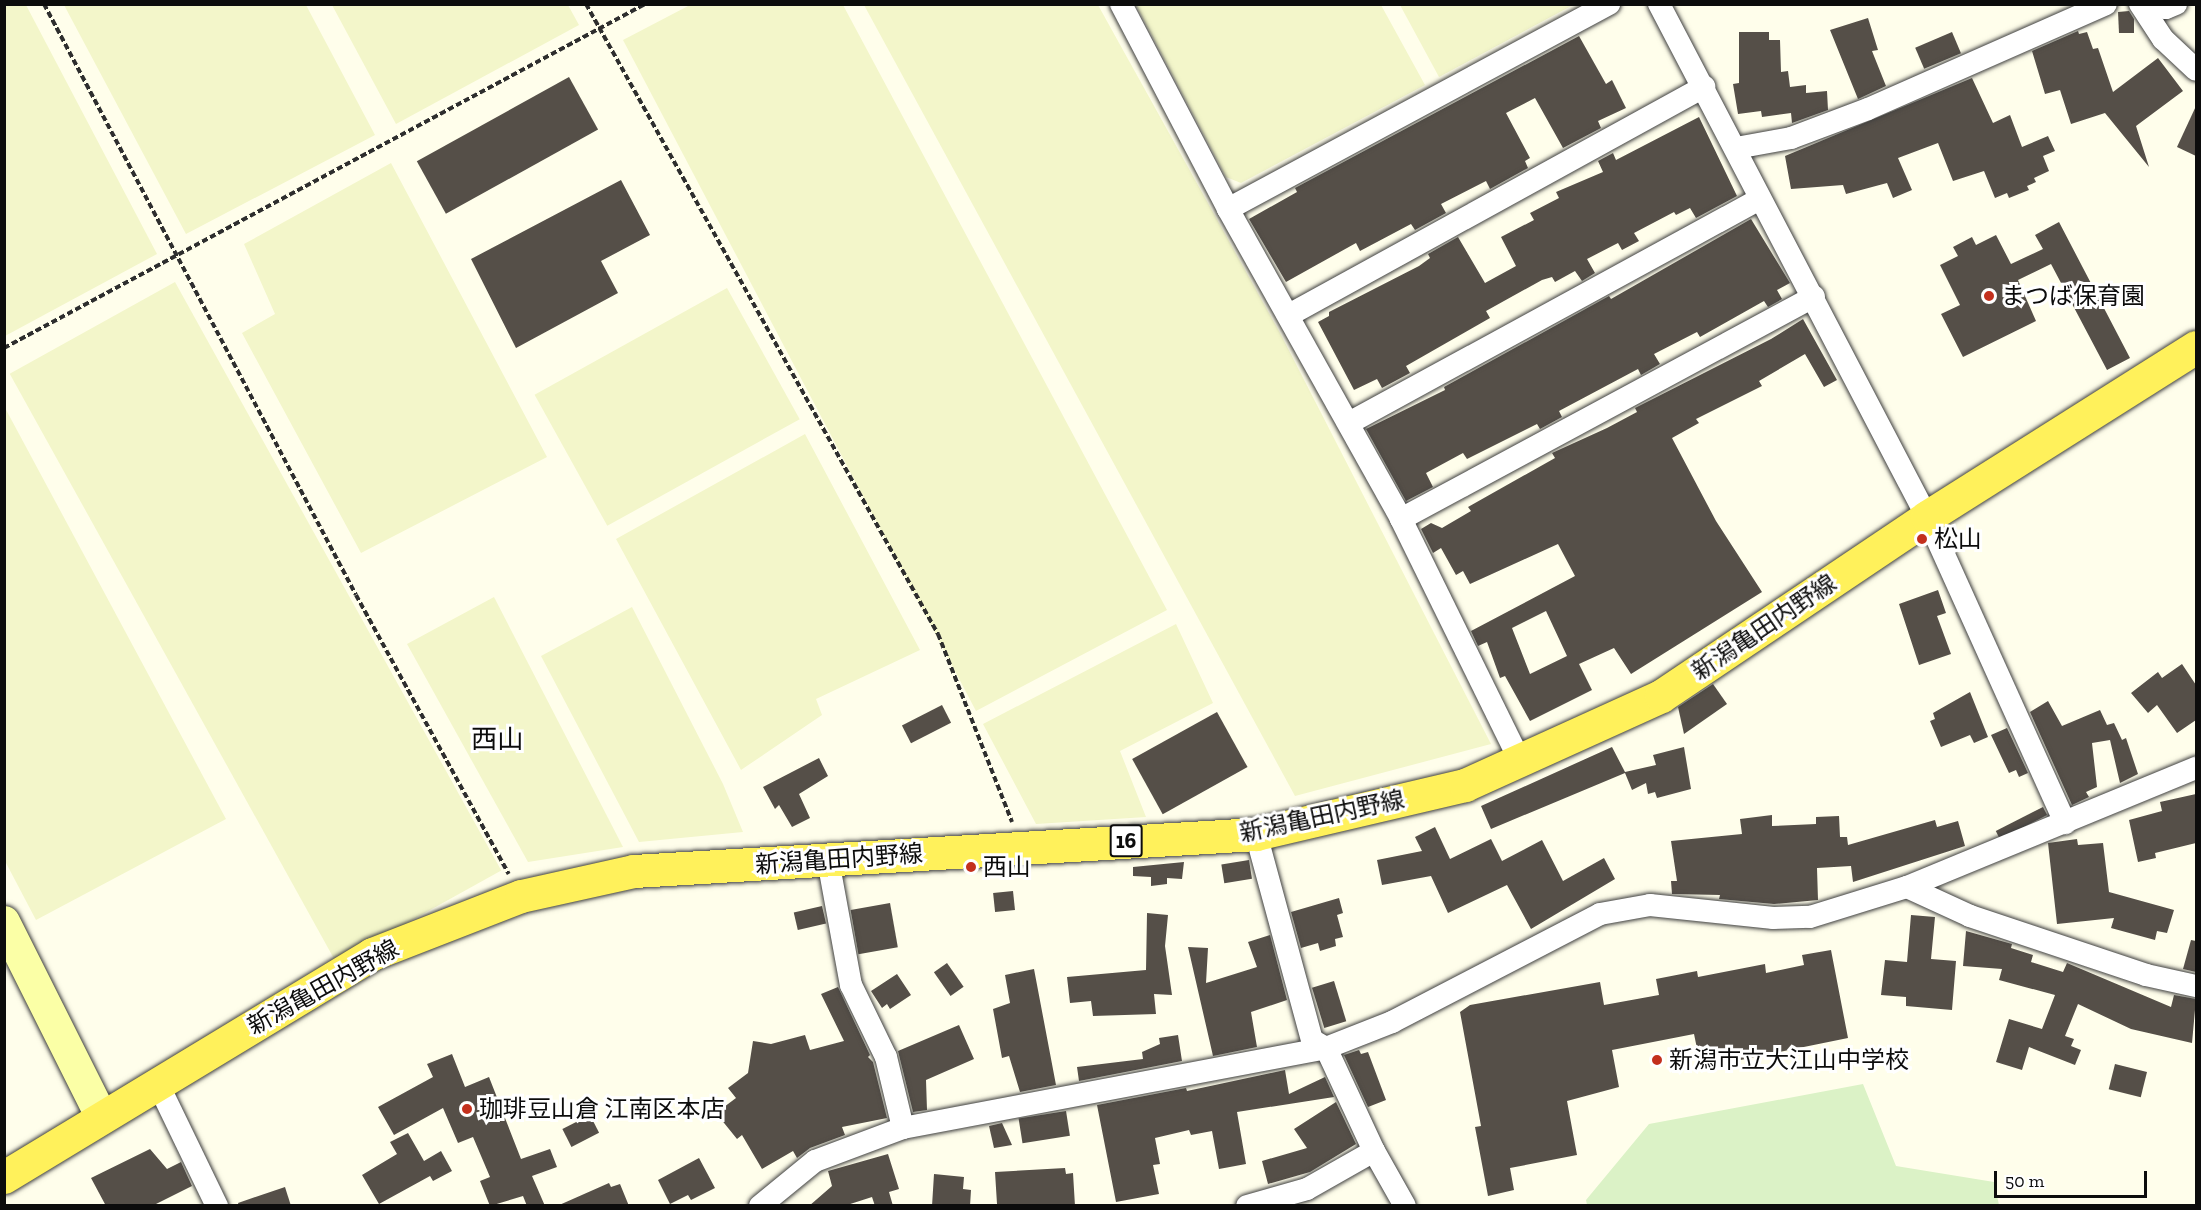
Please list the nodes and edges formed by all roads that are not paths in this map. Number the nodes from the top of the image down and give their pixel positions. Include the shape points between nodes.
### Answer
1 (1121, 4) edge
2 (1609, 4) edge
3 (1659, 4) edge
4 (2106, 4) edge
5 (2141, 4) edge
6 (2176, 4) edge
7 (2196, 70) edge
8 (1704, 87) junction
9 (1736, 148) junction
10 (1758, 200) junction
11 (1228, 208) junction
12 (1814, 297) junction
13 (1289, 315) junction
14 (2196, 347) edge
15 (1349, 423) junction
16 (1927, 517) junction
17 (1401, 519) junction
18 (1520, 762) junction
19 (2196, 769) edge
20 (2065, 823) junction
21 (1256, 834) junction
22 (828, 860) junction
23 (1907, 887) junction
24 (4, 922) edge
25 (2196, 986) edge
26 (1326, 1048) junction
27 (158, 1084) junction
28 (101, 1116) junction
29 (903, 1128) junction
30 (1374, 1151) junction
31 (4, 1177) edge
32 (217, 1206) edge
33 (760, 1206) edge
34 (1247, 1206) edge
35 (1405, 1206) edge

1 - 11 street
2 - 11 street
3 - 8 street
4 - 9 street via 1868,109 1791,138
5 - 6 street via 2166,8
5 - 7 street via 2163,39
8 - 9 street
8 - 13 street
9 - 10 street
10 - 12 street
10 - 15 street
11 - 13 street
12 - 16 street
12 - 17 street
13 - 15 street
14 - 16 main road, 新潟亀田内野線 / 16
15 - 17 street
16 - 18 main road, 新潟亀田内野線 / 16 via 1661,696
16 - 20 street
17 - 18 street
18 - 21 main road, 新潟亀田内野線 / 16 via 1465,785
19 - 20 street
20 - 23 street
21 - 22 main road, 新潟亀田内野線 / 16
21 - 26 street via 1312,1040
22 - 27 main road, 新潟亀田内野線 / 16 via 634,871 521,896 372,954
22 - 29 street via 850,985 886,1057
23 - 25 street via 1970,916 2146,975
23 - 26 street via 1810,916 1773,918 1650,905 1600,914 1392,1022
24 - 28 street
26 - 29 street
26 - 30 street
27 - 28 main road, 新潟亀田内野線 / 16
27 - 32 street
28 - 31 main road, 新潟亀田内野線 / 16
29 - 33 street via 815,1161
30 - 34 street via 1307,1189
30 - 35 street

